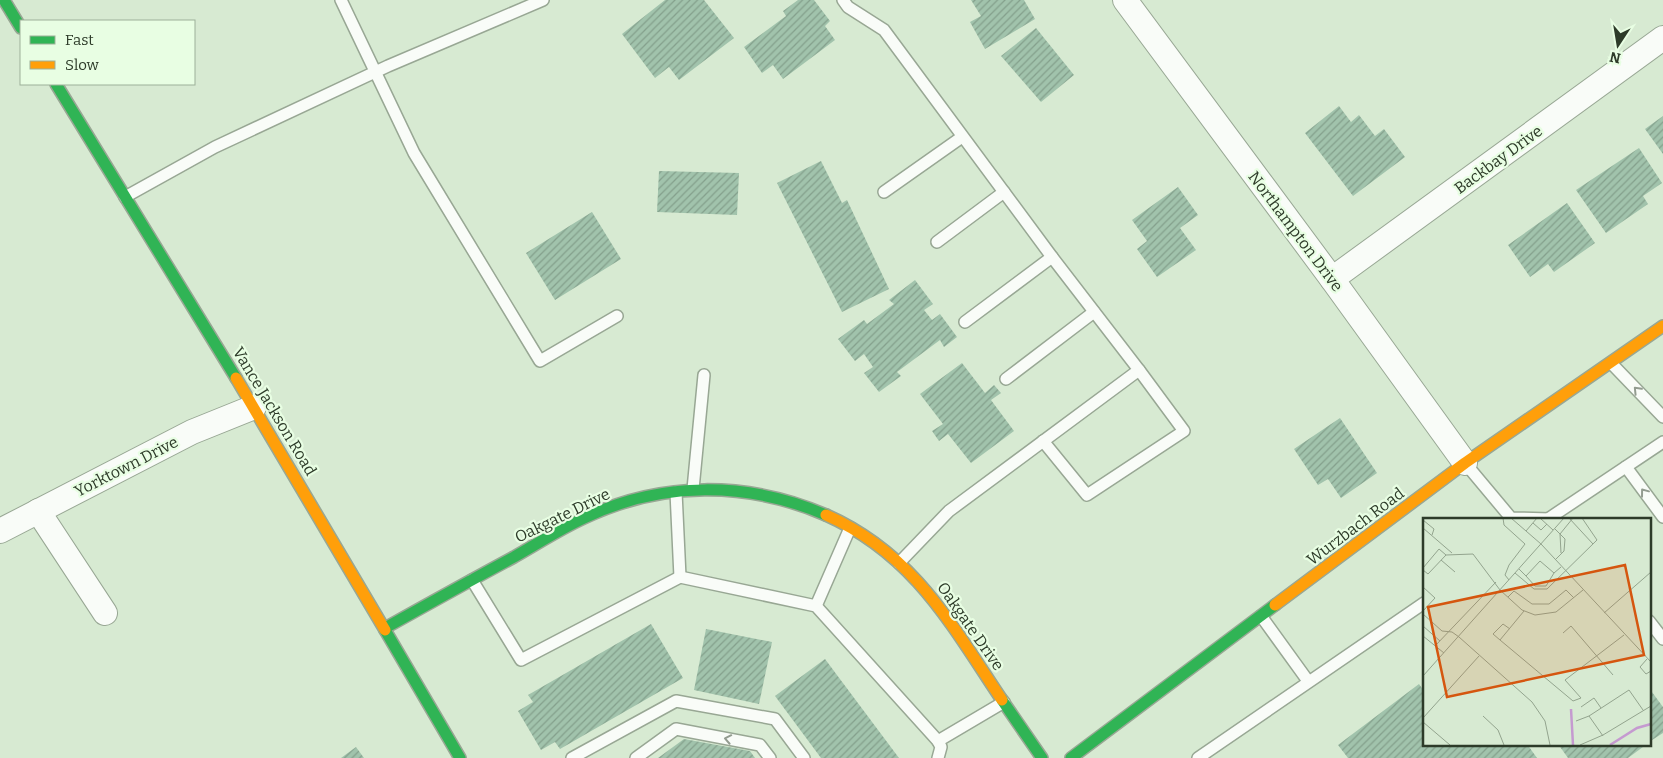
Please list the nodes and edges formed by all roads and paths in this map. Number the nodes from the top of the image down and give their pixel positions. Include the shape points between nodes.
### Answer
1 (4, 0) edge
2 (341, 0) edge
3 (543, 0) edge
4 (843, 0) edge
5 (1125, 0) edge
6 (20, 26) edge
7 (1663, 38) edge
8 (375, 73) junction
9 (57, 85) edge
10 (962, 137) junction
11 (884, 192) dead end
12 (1004, 192) junction
13 (125, 197) junction
14 (937, 242) dead end
15 (1052, 257) junction
16 (1332, 279) junction
17 (1094, 312) junction
18 (617, 316) dead end
19 (965, 322) dead end
20 (1663, 326) edge
21 (1610, 362) junction
22 (1139, 370) junction
23 (704, 375) dead end
24 (1006, 378) dead end
25 (254, 407) junction
26 (1663, 418) edge
27 (1043, 441) junction
28 (1663, 442) edge
29 (1466, 463) junction
30 (1626, 467) junction
31 (692, 489) junction
32 (676, 492) junction
33 (38, 511) junction
34 (1663, 516) edge
35 (1510, 518) edge
36 (1551, 518) edge
37 (850, 528) junction
38 (0, 531) edge
39 (899, 563) junction
40 (680, 577) junction
41 (472, 580) junction
42 (1423, 604) edge
43 (816, 606) junction
44 (105, 614) dead end
45 (1261, 616) junction
46 (1650, 621) edge
47 (385, 628) junction
48 (1663, 639) edge
49 (1308, 681) junction
50 (1004, 702) junction
51 (938, 741) junction
52 (1090, 743) junction
53 (460, 758) edge
54 (572, 758) edge
55 (636, 758) edge
56 (770, 758) edge
57 (804, 758) edge
58 (938, 758) edge
59 (1042, 758) edge
60 (1071, 758) edge
61 (1096, 758) edge
62 (1198, 758) edge

1 - 6 main road
2 - 8 lane
3 - 8 lane
4 - 10 lane via 848,7 884,30
5 - 16 street, Northampton Drive
7 - 16 street, Backbay Drive
8 - 13 lane via 215,147
8 - 18 lane via 414,153 540,361
9 - 13 main road, Vance Jackson Road
10 - 11 lane
10 - 12 lane
12 - 14 lane
12 - 15 lane
13 - 25 main road, Vance Jackson Road
15 - 17 lane
15 - 19 lane
16 - 29 street, Northampton Drive
17 - 22 lane
17 - 24 lane
20 - 21 main road, Wurzbach Road
26 -> 21 lane
21 - 29 main road, Wurzbach Road
22 - 27 lane
22 - 27 lane via 1184,431 1087,495
23 - 31 lane
25 - 33 street, Yorktown Drive via 192,432
25 - 47 main road, Vance Jackson Road
27 - 39 lane via 949,511
28 - 30 lane
29 - 35 lane
29 - 45 main road, Wurzbach Road
34 -> 30 lane
30 - 36 lane
31 - 32 main road, Oakgate Drive
31 - 37 main road, Oakgate Drive via 750,493 787,500
32 - 40 lane
32 - 41 main road, Oakgate Drive via 640,498 584,518
33 - 38 street, Yorktown Drive
33 - 44 street
37 - 39 main road, Oakgate Drive
37 - 43 lane
39 - 50 main road, Oakgate Drive via 936,603
40 - 41 lane via 521,660
40 - 43 lane
41 - 47 main road, Oakgate Drive
42 - 49 lane
43 - 51 lane
45 - 49 lane
45 - 52 main road, Wurzbach Road
46 - 48 lane
47 - 53 main road, Vance Jackson Road
49 - 62 lane
50 - 51 lane
50 - 59 main road, Oakgate Drive
51 - 58 lane via 941,747
52 - 60 main road, Wurzbach Road
52 - 61 lane
54 - 57 lane via 676,701 775,719
56 -> 55 lane via 760,745 676,729

